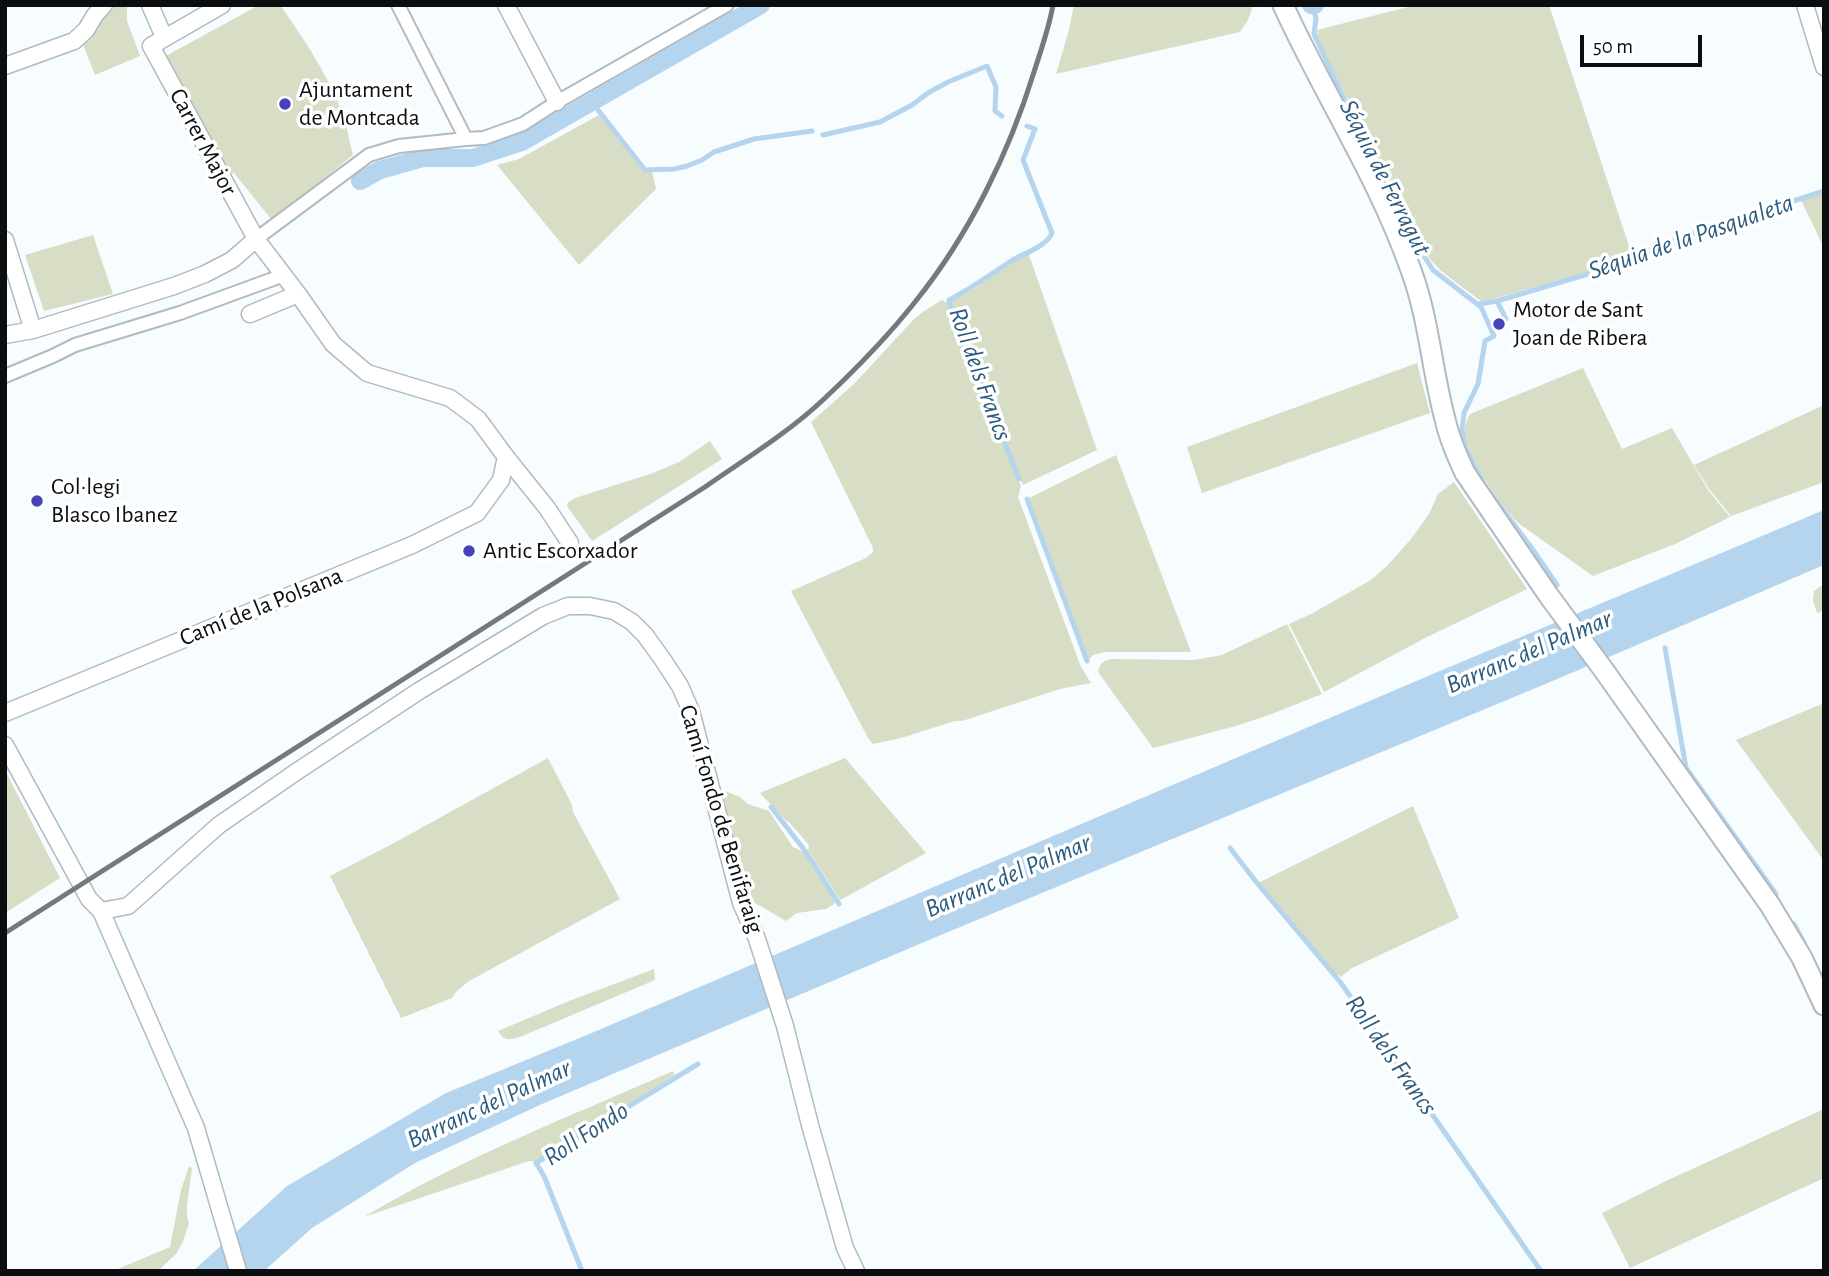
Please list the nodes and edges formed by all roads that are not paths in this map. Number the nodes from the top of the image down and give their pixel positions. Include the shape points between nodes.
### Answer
1 (104, 5) edge
2 (150, 5) edge
3 (222, 5) edge
4 (398, 5) edge
5 (506, 5) edge
6 (727, 5) edge
7 (1805, 5) edge
8 (1284, 7) edge
9 (158, 41) junction
10 (5, 66) edge
11 (1824, 67) edge
12 (557, 102) junction
13 (466, 139) junction
14 (256, 239) junction
15 (5, 240) edge
16 (281, 271) junction
17 (298, 293) junction
18 (250, 314) dead end
19 (33, 330) junction
20 (5, 335) edge
21 (5, 376) edge
22 (506, 457) junction
23 (570, 542) dead end
24 (5, 713) edge
25 (5, 745) edge
26 (101, 911) junction
27 (1824, 1005) edge
28 (238, 1271) edge
29 (856, 1271) edge

1 - 10 street via 74,41
2 - 9 street, Carrer Major
3 - 9 street
4 - 13 street
5 - 12 street
6 - 12 street
7 - 11 street
8 - 27 street via 1382,201 1412,272 1444,416 1465,473 1770,905
9 - 14 street, Carrer Major
12 - 13 street via 523,124 484,138
13 - 14 street via 399,146 369,155
14 - 16 street, Carrer Major
14 - 19 street via 233,260 205,274
15 - 19 street
16 - 17 street
16 - 21 street via 180,313 75,345
17 - 18 street
17 - 22 street via 333,344 367,373 450,398 478,419
19 - 20 street
22 - 23 street
22 - 24 street, Camí de la Polsana via 501,480 477,513
25 - 26 street via 89,900
26 - 28 street via 196,1128
26 - 29 street, Camí Fondo de Benifaraig via 128,906 219,825 419,691 543,616 568,606 614,611 645,635 680,686 691,711 741,903 785,1026 845,1248

